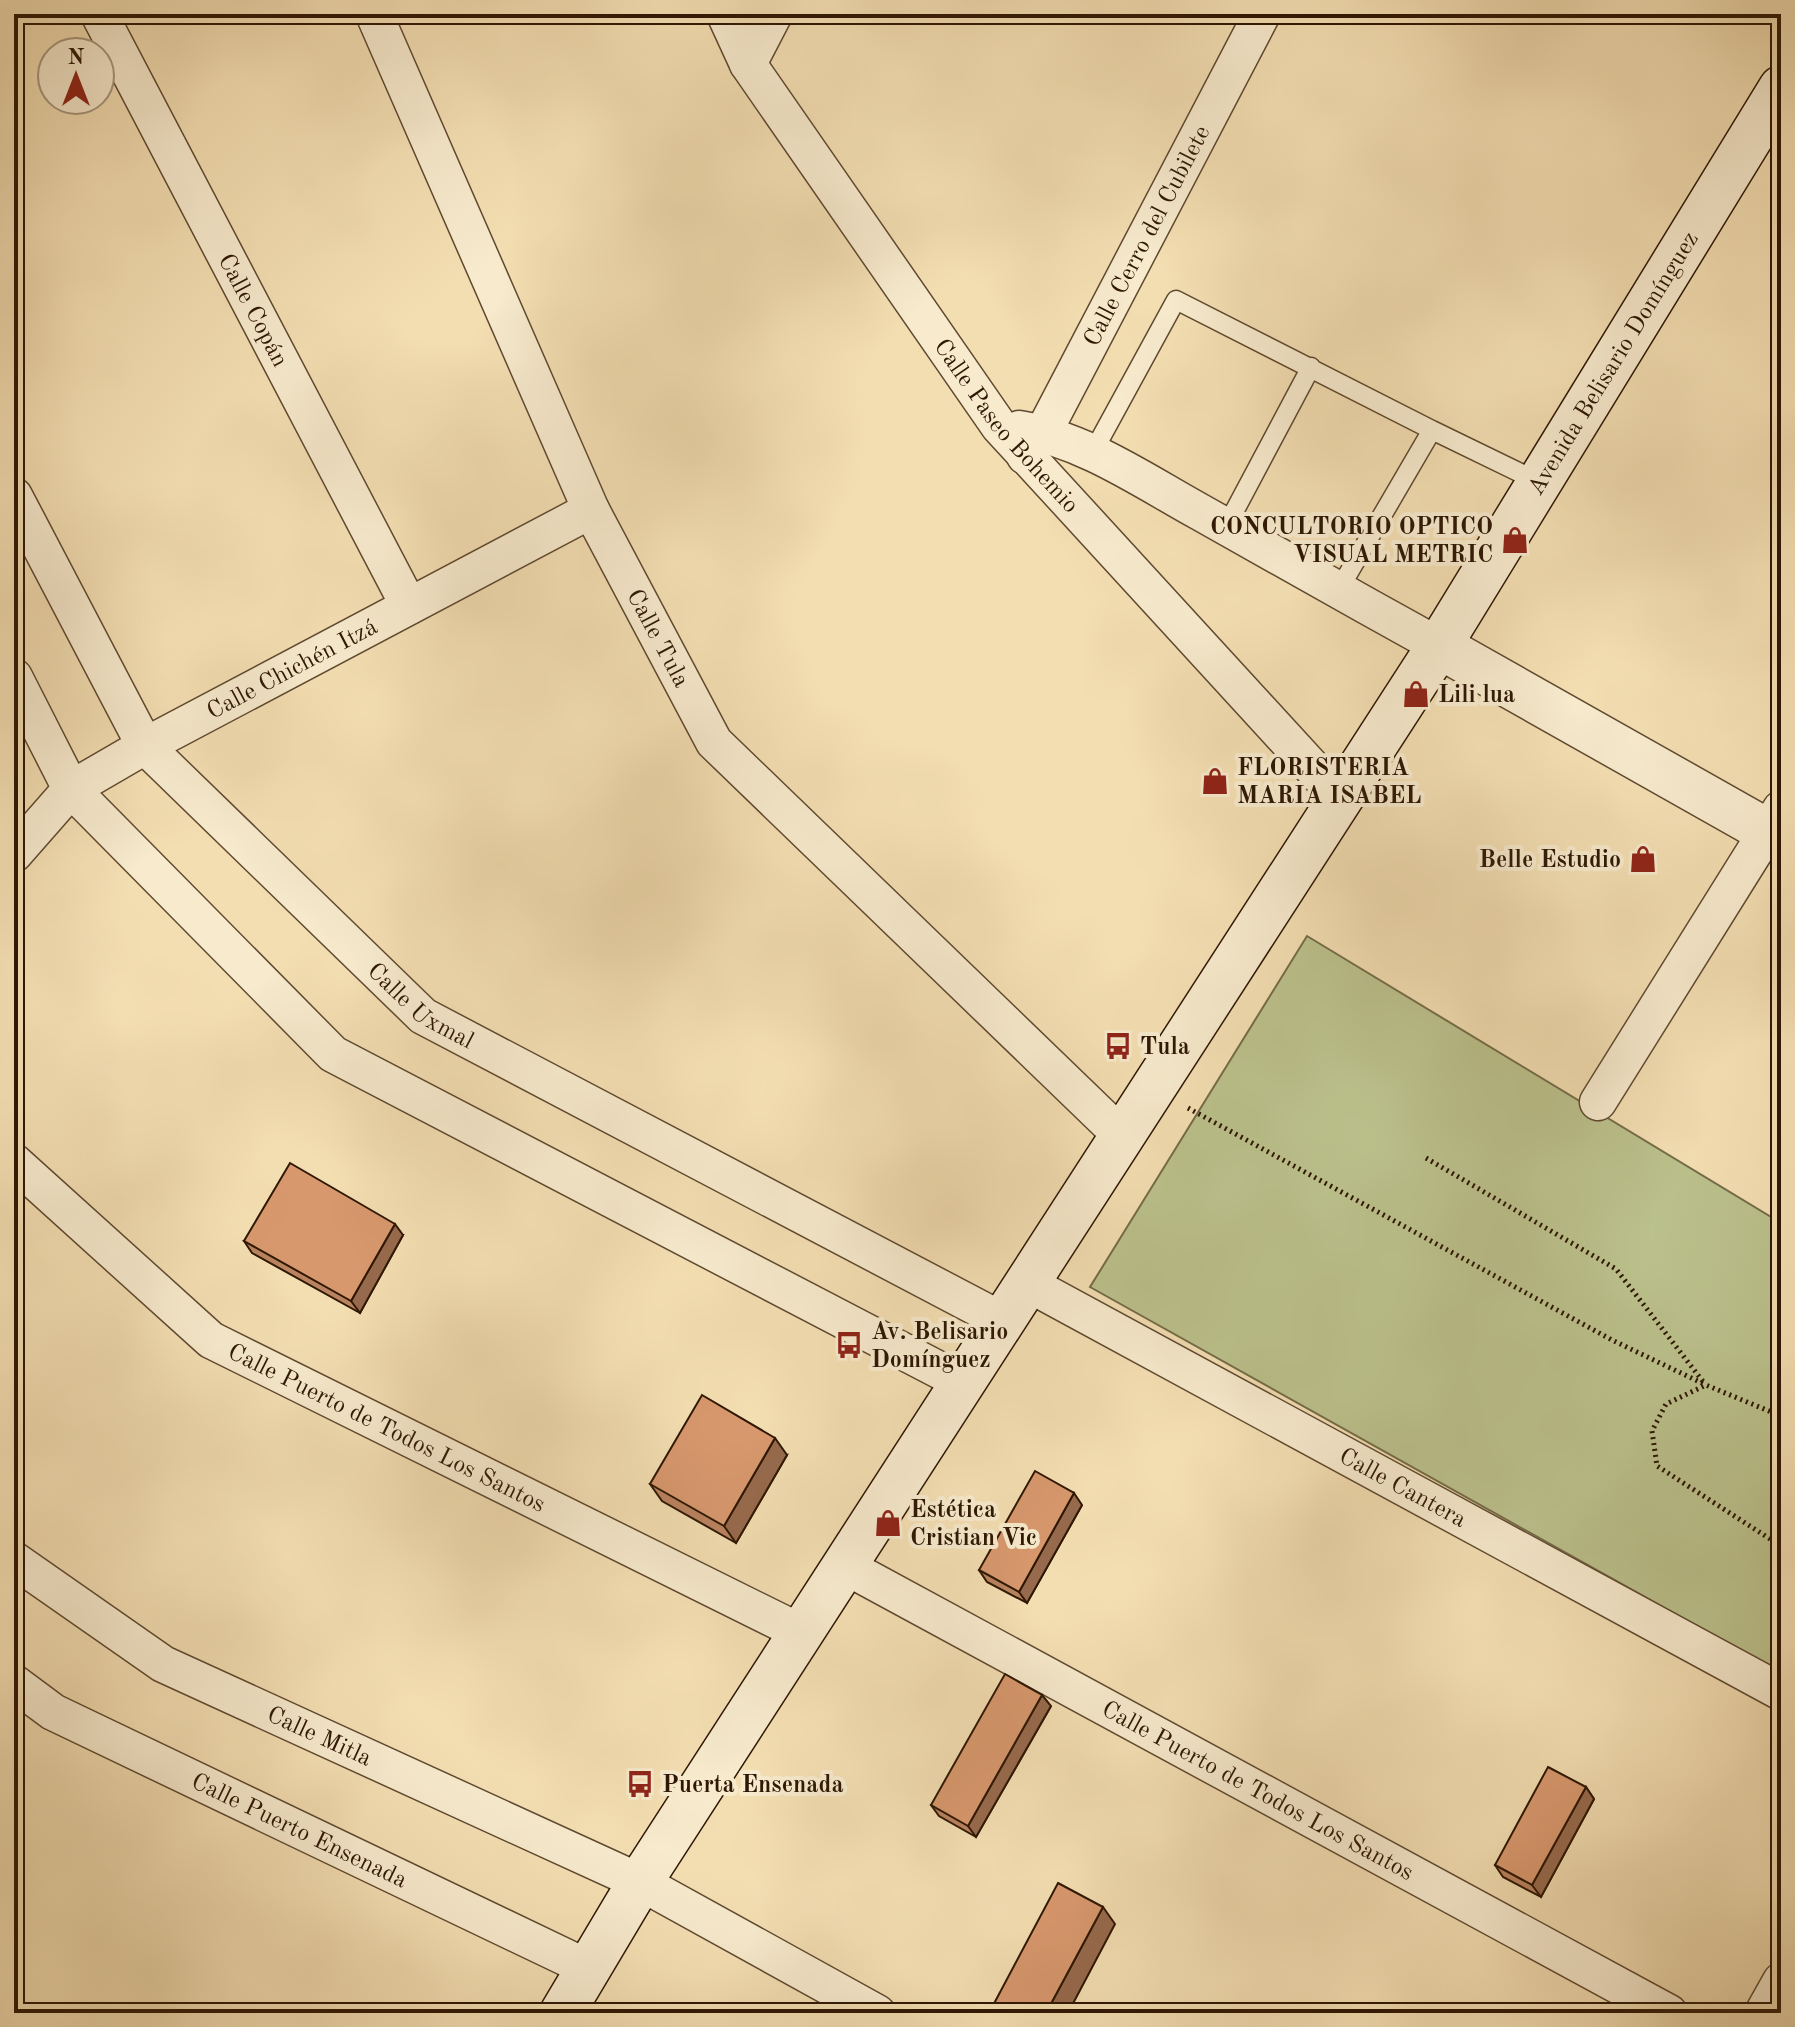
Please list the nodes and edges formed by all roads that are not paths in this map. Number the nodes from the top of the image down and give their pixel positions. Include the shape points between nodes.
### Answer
1 (99, 14) edge
2 (374, 14) edge
3 (725, 14) edge
4 (774, 14) edge
5 (1262, 14) edge
6 (748, 64) junction
7 (1781, 88) edge
8 (1311, 367) junction
9 (1432, 430) junction
10 (1034, 444) junction
11 (1093, 452) junction
12 (1539, 482) junction
13 (14, 496) edge
14 (591, 510) junction
15 (1226, 527) junction
16 (1338, 591) junction
17 (409, 606) junction
18 (1439, 646) junction
19 (14, 677) edge
20 (145, 746) junction
21 (71, 789) junction
22 (1340, 798) junction
23 (1776, 826) edge
24 (14, 854) edge
25 (1598, 1102) dead end
26 (1122, 1136) junction
27 (14, 1162) edge
28 (1027, 1283) junction
29 (1003, 1321) junction
30 (964, 1383) junction
31 (14, 1560) edge
32 (845, 1566) junction
33 (802, 1633) junction
34 (14, 1683) edge
35 (1781, 1692) edge
36 (640, 1882) junction
37 (588, 1968) junction
38 (1781, 1981) edge
39 (562, 2013) edge
40 (877, 2013) edge
41 (1669, 2013) edge
42 (1763, 2013) edge

1 - 17 street, Calle Copán
2 - 14 street, Calle Tula
3 - 6 street, Calle Paseo Bohemio
4 - 6 street
5 - 10 street, Calle Cerro del Cubilete
6 - 10 street, Calle Paseo Bohemio via 999,426
7 - 12 main road, Avenida Belisario Domínguez
8 - 9 lane
8 - 11 lane via 1176,300
8 - 15 lane
9 - 12 lane
9 - 16 lane
10 - 11 street
10 - 22 street, Calle Paseo Bohemio
11 - 15 street
12 - 18 main road, Avenida Belisario Domínguez
13 - 20 street, Calle Uxmal
14 - 17 street, Calle Chichén Itzá
14 - 26 street, Calle Tula via 714,742
15 - 16 street
16 - 18 street
17 - 20 street, Calle Chichén Itzá
18 - 22 main road, Avenida Belisario Domínguez
18 - 23 main road
19 - 21 street
20 - 21 street, Calle Chichén Itzá
20 - 29 street, Calle Uxmal via 423,1016
21 - 24 street, Calle Chichén Itzá
21 - 30 street via 333,1054
22 - 26 main road, Avenida Belisario Domínguez
23 - 25 street
26 - 28 main road, Avenida Belisario Domínguez
27 - 33 street, Calle Puerto de Todos Los Santos via 211,1340
28 - 29 main road, Avenida Belisario Domínguez
28 - 35 street, Calle Cantera
29 - 30 main road, Avenida Belisario Domínguez
30 - 32 main road, Avenida Belisario Domínguez
31 - 36 street, Calle Mitla via 163,1664
32 - 33 main road, Avenida Belisario Domínguez
32 - 41 street, Calle Puerto de Todos Los Santos
33 - 36 main road, Avenida Belisario Domínguez
34 - 37 street, Calle Puerto Ensenada via 53,1712
36 - 37 main road, Avenida Belisario Domínguez
36 - 40 street
37 - 39 main road, Avenida Belisario Domínguez
38 - 42 street

